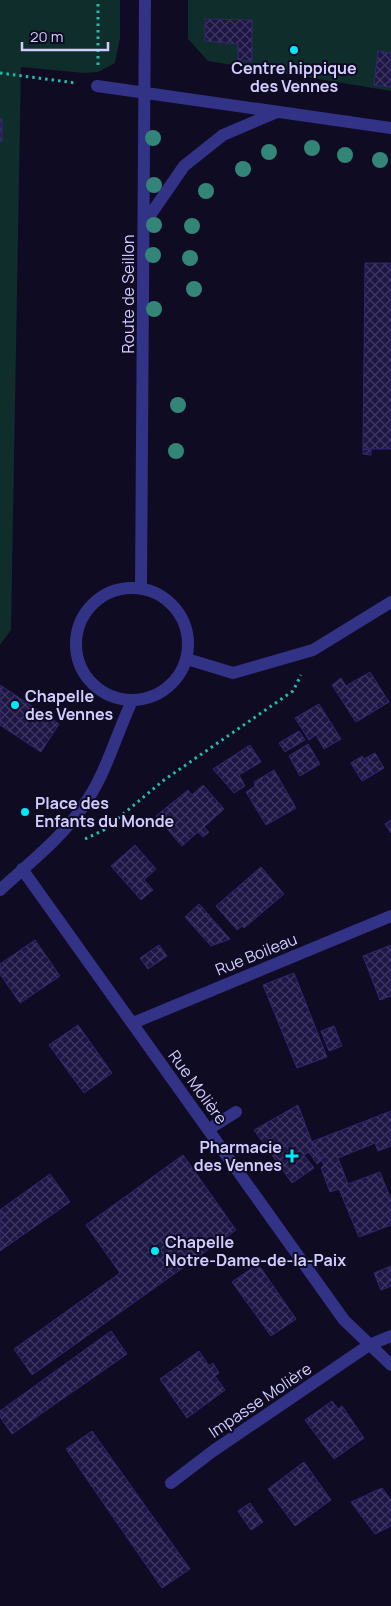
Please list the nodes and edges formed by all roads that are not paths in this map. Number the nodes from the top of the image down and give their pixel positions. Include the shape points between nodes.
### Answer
1 (145, 0) edge
2 (96, 86) road end
3 (144, 93) junction
4 (277, 112) junction
5 (391, 128) edge
6 (144, 224) junction
7 (141, 589) junction
8 (391, 602) edge
9 (187, 659) junction
10 (132, 701) junction
11 (22, 869) junction
12 (0, 890) edge
13 (391, 916) edge
14 (133, 1023) junction
15 (236, 1112) dead end
16 (209, 1129) junction
17 (391, 1336) edge
18 (370, 1345) junction
19 (391, 1365) edge
20 (171, 1483) dead end

1 - 3 street, Route de Seillon
2 - 3 street
3 - 4 street
3 - 6 street, Route de Seillon
4 - 5 street
4 - 6 street via 223,135 184,166
6 - 7 street, Route de Seillon
7 - 9 street via 159,595 174,606 184,622 188,640
7 - 10 street via 122,589 105,595 90,606 80,622 76,640 77,658 97,689 114,698
8 - 9 street via 313,650 233,673
9 - 10 street via 179,675 166,689 150,698
10 - 11 street via 104,769 84,805 50,845
11 - 12 street
11 - 14 street, Rue Molière
13 - 14 street, Rue Boileau via 215,994
14 - 16 street, Rue Molière
15 - 16 street
16 - 18 street, Rue Molière via 344,1320
17 - 18 street, Impasse Molière
18 - 19 street, Rue Molière
18 - 20 street, Impasse Molière

